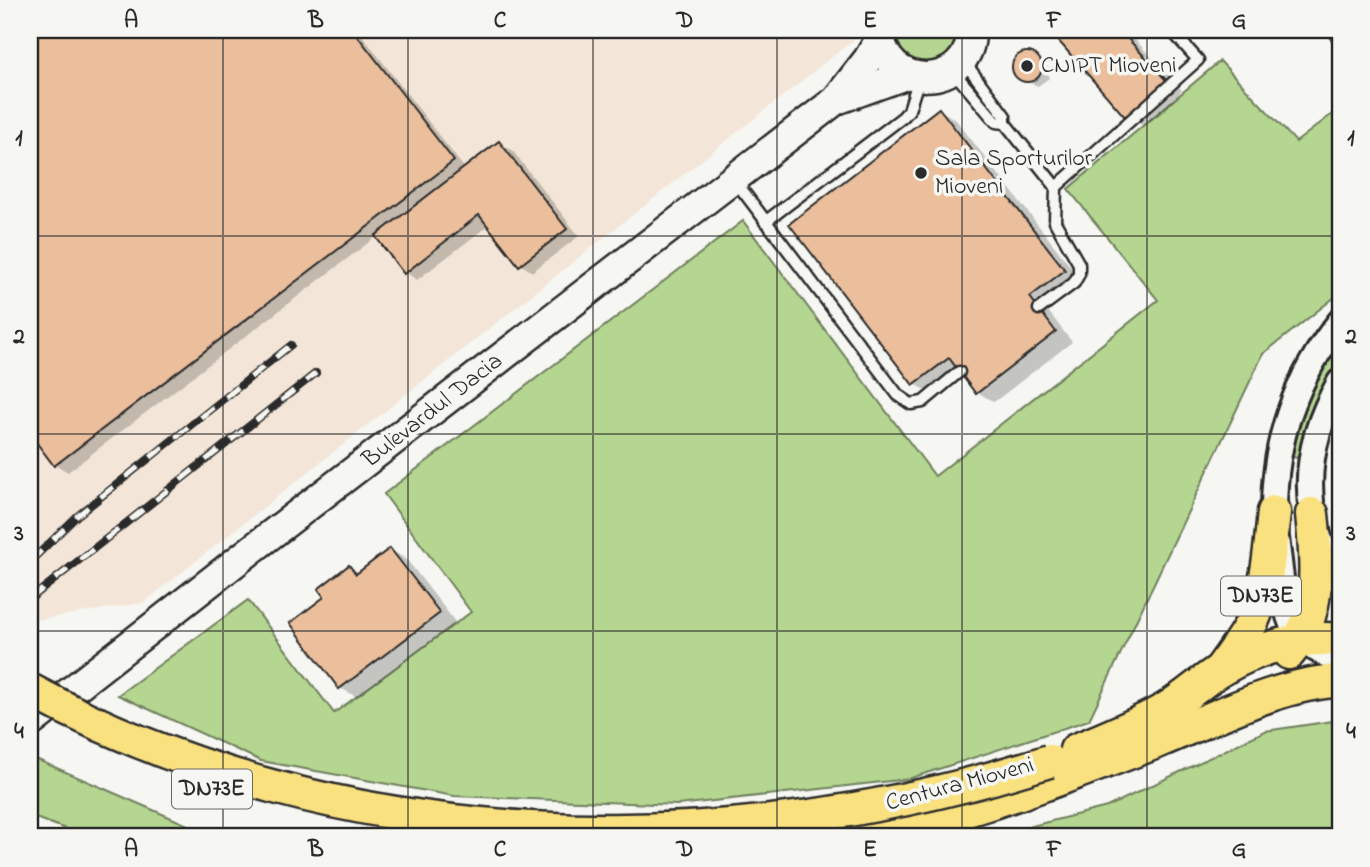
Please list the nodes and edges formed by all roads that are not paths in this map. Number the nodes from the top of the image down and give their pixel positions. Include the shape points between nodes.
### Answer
1 (1171, 30) edge
2 (880, 34) edge
3 (966, 45) edge
4 (913, 76) junction
5 (836, 100) junction
6 (1005, 123) junction
7 (733, 178) junction
8 (1056, 187) junction
9 (765, 222) junction
10 (1039, 309) dead end
11 (1340, 322) edge
12 (959, 372) dead end
13 (1340, 382) edge
14 (1274, 512) junction
15 (1312, 514) junction
16 (1340, 581) edge
17 (1301, 639) junction
18 (1340, 640) edge
19 (1340, 661) edge
20 (1220, 670) junction
21 (1340, 681) edge
22 (30, 690) edge
23 (1237, 708) junction
24 (30, 712) edge
25 (30, 723) edge
26 (1052, 771) junction
27 (404, 837) edge
28 (860, 837) edge

1 - 8 lane via 1198,60
2 - 4 main road via 885,54
2 - 5 main road via 868,59
3 - 4 main road via 930,78
3 - 6 lane
3 - 6 lane via 996,122
4 - 5 main road
4 - 9 lane via 909,110 903,117
5 - 7 main road, Bulevardul Dacia
6 - 8 lane
7 - 9 lane
7 - 25 main road, Bulevardul Dacia
8 - 10 lane via 1055,222 1079,264 1079,274
9 - 12 lane via 898,395 911,404 923,402
11 - 14 street via 1311,363 1286,420 1277,459
13 - 15 street via 1311,454
14 - 17 street via 1285,602
14 - 20 highway, DN73E via 1259,604
15 - 16 street
15 - 17 highway, DN73E via 1316,576 1311,615
17 - 18 highway, Centura Mioveni / DN73E
17 - 19 street
17 - 20 highway, Centura Mioveni / DN73E
17 - 23 highway, DN73E
20 - 26 highway, Centura Mioveni / DN73E via 1166,709
21 - 23 highway, Centura Mioveni / DN73E via 1305,686
22 - 26 highway, Centura Mioveni / DN73E, bridge via 139,741 247,779 383,812 547,832 702,832 795,822 873,809 1012,774
23 - 26 highway, Centura Mioveni / DN73E
24 - 27 highway, DN73E via 149,766 220,792 296,815
26 - 28 highway, Centura Mioveni / DN73E via 1015,796

